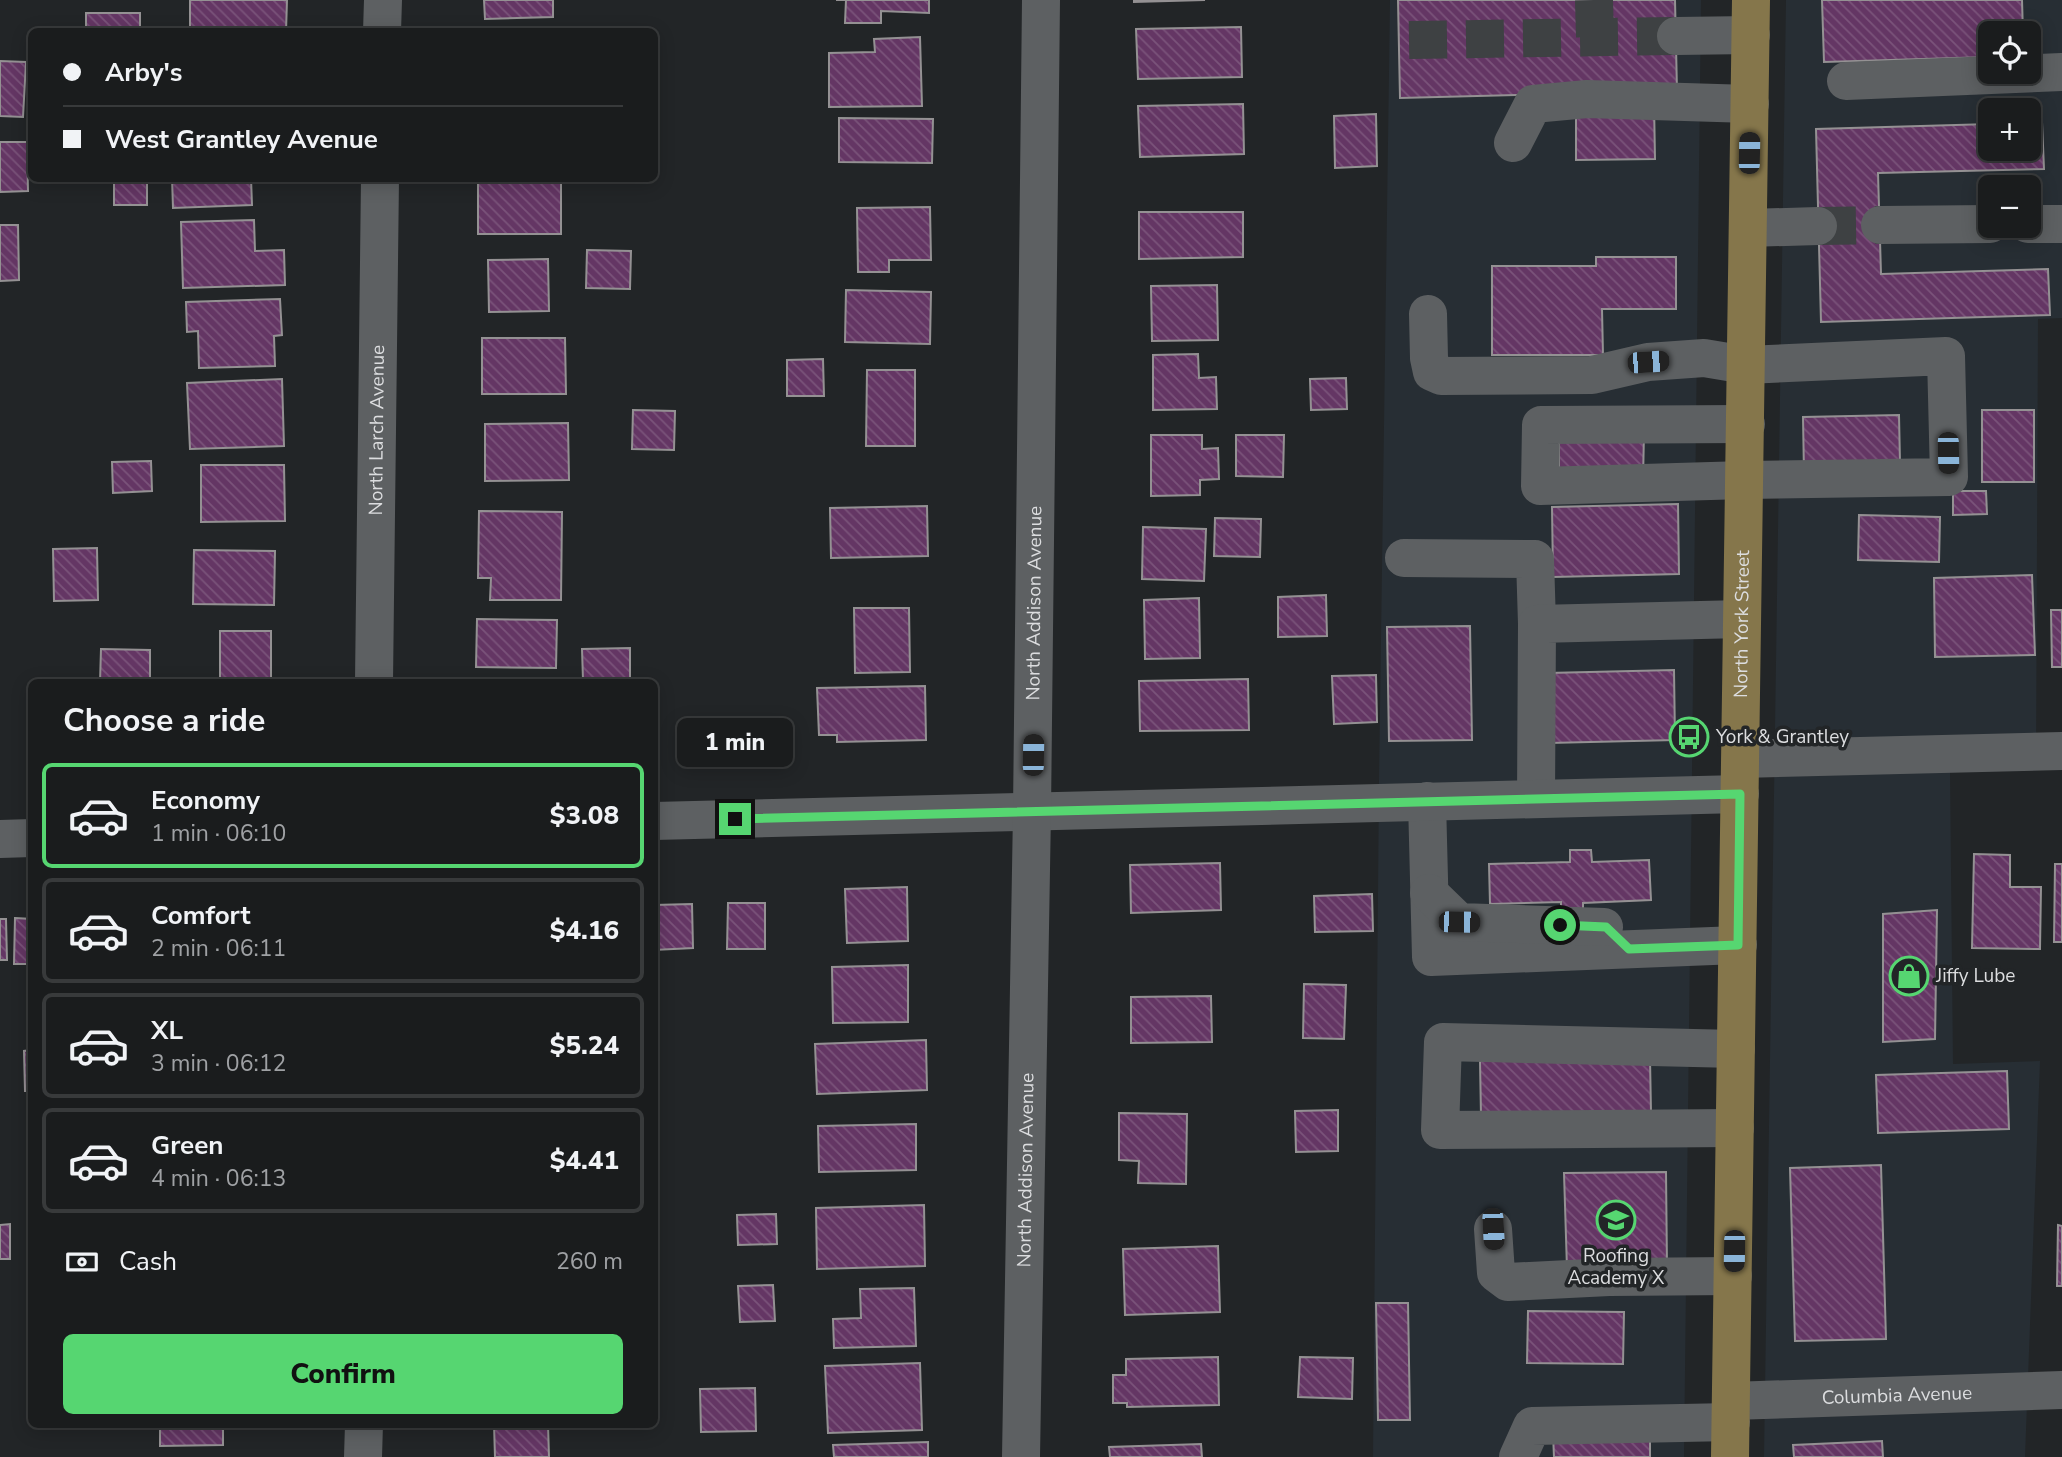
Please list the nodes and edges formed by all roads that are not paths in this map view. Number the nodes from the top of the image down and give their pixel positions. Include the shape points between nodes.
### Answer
1 (383, 0) edge
2 (1041, 0) edge
3 (1751, 17) edge
4 (382, 28) edge
5 (1676, 36) tunnel mouth
6 (2062, 72) edge
7 (1846, 81) dead end
8 (1750, 104) junction
9 (1513, 143) dead end
10 (380, 182) edge
11 (2062, 223) edge
12 (1978, 224) edge
13 (2041, 224) edge
14 (1880, 225) tunnel mouth
15 (1818, 226) tunnel mouth
16 (1748, 228) junction
17 (1428, 314) dead end
18 (1746, 365) junction
19 (1745, 424) junction
20 (1745, 480) junction
21 (1404, 558) dead end
22 (1742, 619) junction
23 (1537, 624) junction
24 (374, 679) edge
25 (2062, 751) edge
26 (1740, 777) junction
27 (1536, 799) junction
28 (1427, 801) junction
29 (1032, 811) junction
30 (658, 821) edge
31 (28, 838) edge
32 (0, 839) edge
33 (1429, 893) junction
34 (1738, 945) junction
35 (1629, 949) junction
36 (1736, 1049) junction
37 (1735, 1128) junction
38 (1493, 1229) dead end
39 (1733, 1276) junction
40 (2062, 1390) edge
41 (1731, 1427) edge
42 (364, 1428) edge
43 (363, 1457) edge
44 (1021, 1457) edge
45 (1518, 1457) edge

1 - 4 street
2 - 29 street, North Addison Avenue
3 - 5 street
3 - 8 main road, North York Street
6 - 7 street
8 - 9 street via 1587,99 1533,104
8 - 16 main road, North York Street
10 - 24 street, North Larch Avenue
11 - 13 street
12 - 14 street
15 - 16 street
16 - 18 main road, North York Street
17 - 18 street via 1429,358 1432,372 1441,376 1592,375 1648,362 1704,358
18 - 19 main road, North York Street
18 - 20 street via 1946,356 1949,477
19 - 20 main road, North York Street
19 - 20 street via 1541,425 1540,486
20 - 22 main road, North York Street
21 - 23 street via 1535,559
22 - 23 street
22 - 26 main road, North York Street
23 - 27 street
25 - 26 street
26 - 27 street
26 - 34 main road, North York Street
27 - 28 street
28 - 29 street
28 - 33 street
29 - 30 street
29 - 44 street, North Addison Avenue
31 - 32 street
33 - 35 street via 1459,922 1606,927
33 - 35 street via 1431,957
34 - 35 street
34 - 36 main road, North York Street
36 - 37 main road, North York Street
36 - 37 street via 1443,1042 1440,1130
37 - 39 main road, North York Street
38 - 39 street via 1496,1273 1508,1282
39 - 41 main road, North York Street
40 - 41 street, Columbia Avenue
41 - 45 street, Columbia Avenue via 1532,1426
42 - 43 street

